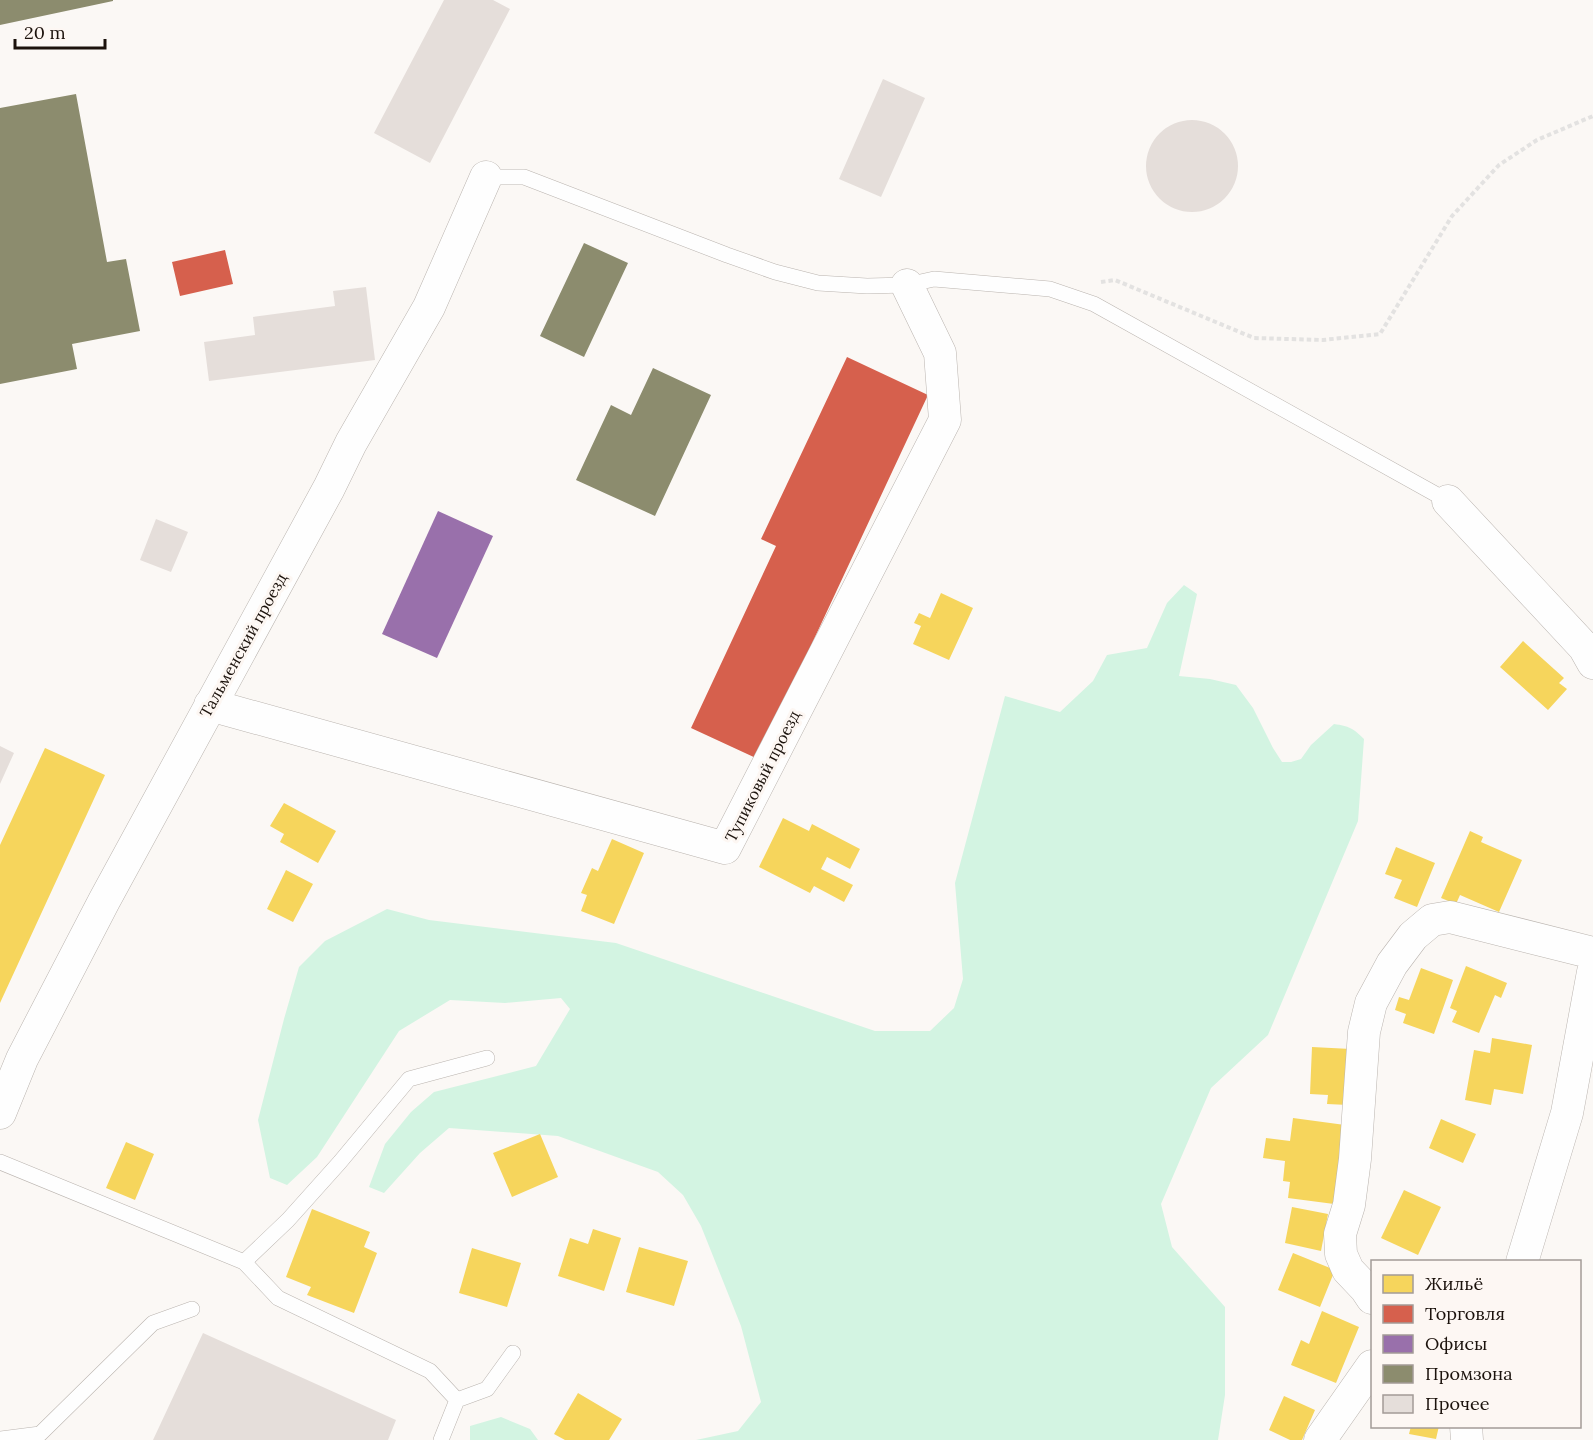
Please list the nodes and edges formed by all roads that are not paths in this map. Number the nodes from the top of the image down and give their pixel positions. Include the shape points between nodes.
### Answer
1 (486, 177) joint
2 (907, 285) junction
3 (1448, 501) joint
4 (1593, 663) edge
5 (210, 705) junction
6 (1593, 953) edge
7 (1593, 972) edge
8 (487, 1058) dead end
9 (0, 1113) edge
10 (0, 1162) edge
11 (1523, 1260) edge
12 (244, 1263) junction
13 (1371, 1296) edge
14 (192, 1309) dead end
15 (513, 1353) dead end
16 (1371, 1367) edge
17 (457, 1400) junction
18 (0, 1439) edge
19 (441, 1440) edge
20 (1320, 1440) edge

1 - 2 lane via 524,177 727,255 818,284
1 - 5 street, Тальменский проезд via 429,307
2 - 3 lane via 934,279 1050,289 1094,304
2 - 5 street, Тупиковый проезд via 940,353 945,420 725,848
3 - 4 street via 1584,647
5 - 9 street, Тальменский проезд via 22,1059
6 - 13 street via 1450,917 1432,920 1413,936 1392,964 1371,1003 1364,1032 1355,1159 1349,1205 1340,1234 1341,1254 1348,1270
7 - 11 street via 1567,1113
8 - 12 lane via 409,1079 288,1220
10 - 12 lane
12 - 17 lane via 278,1299 430,1371
14 - 18 lane via 153,1323 40,1434
15 - 17 lane via 487,1389
16 - 20 street
17 - 19 lane

